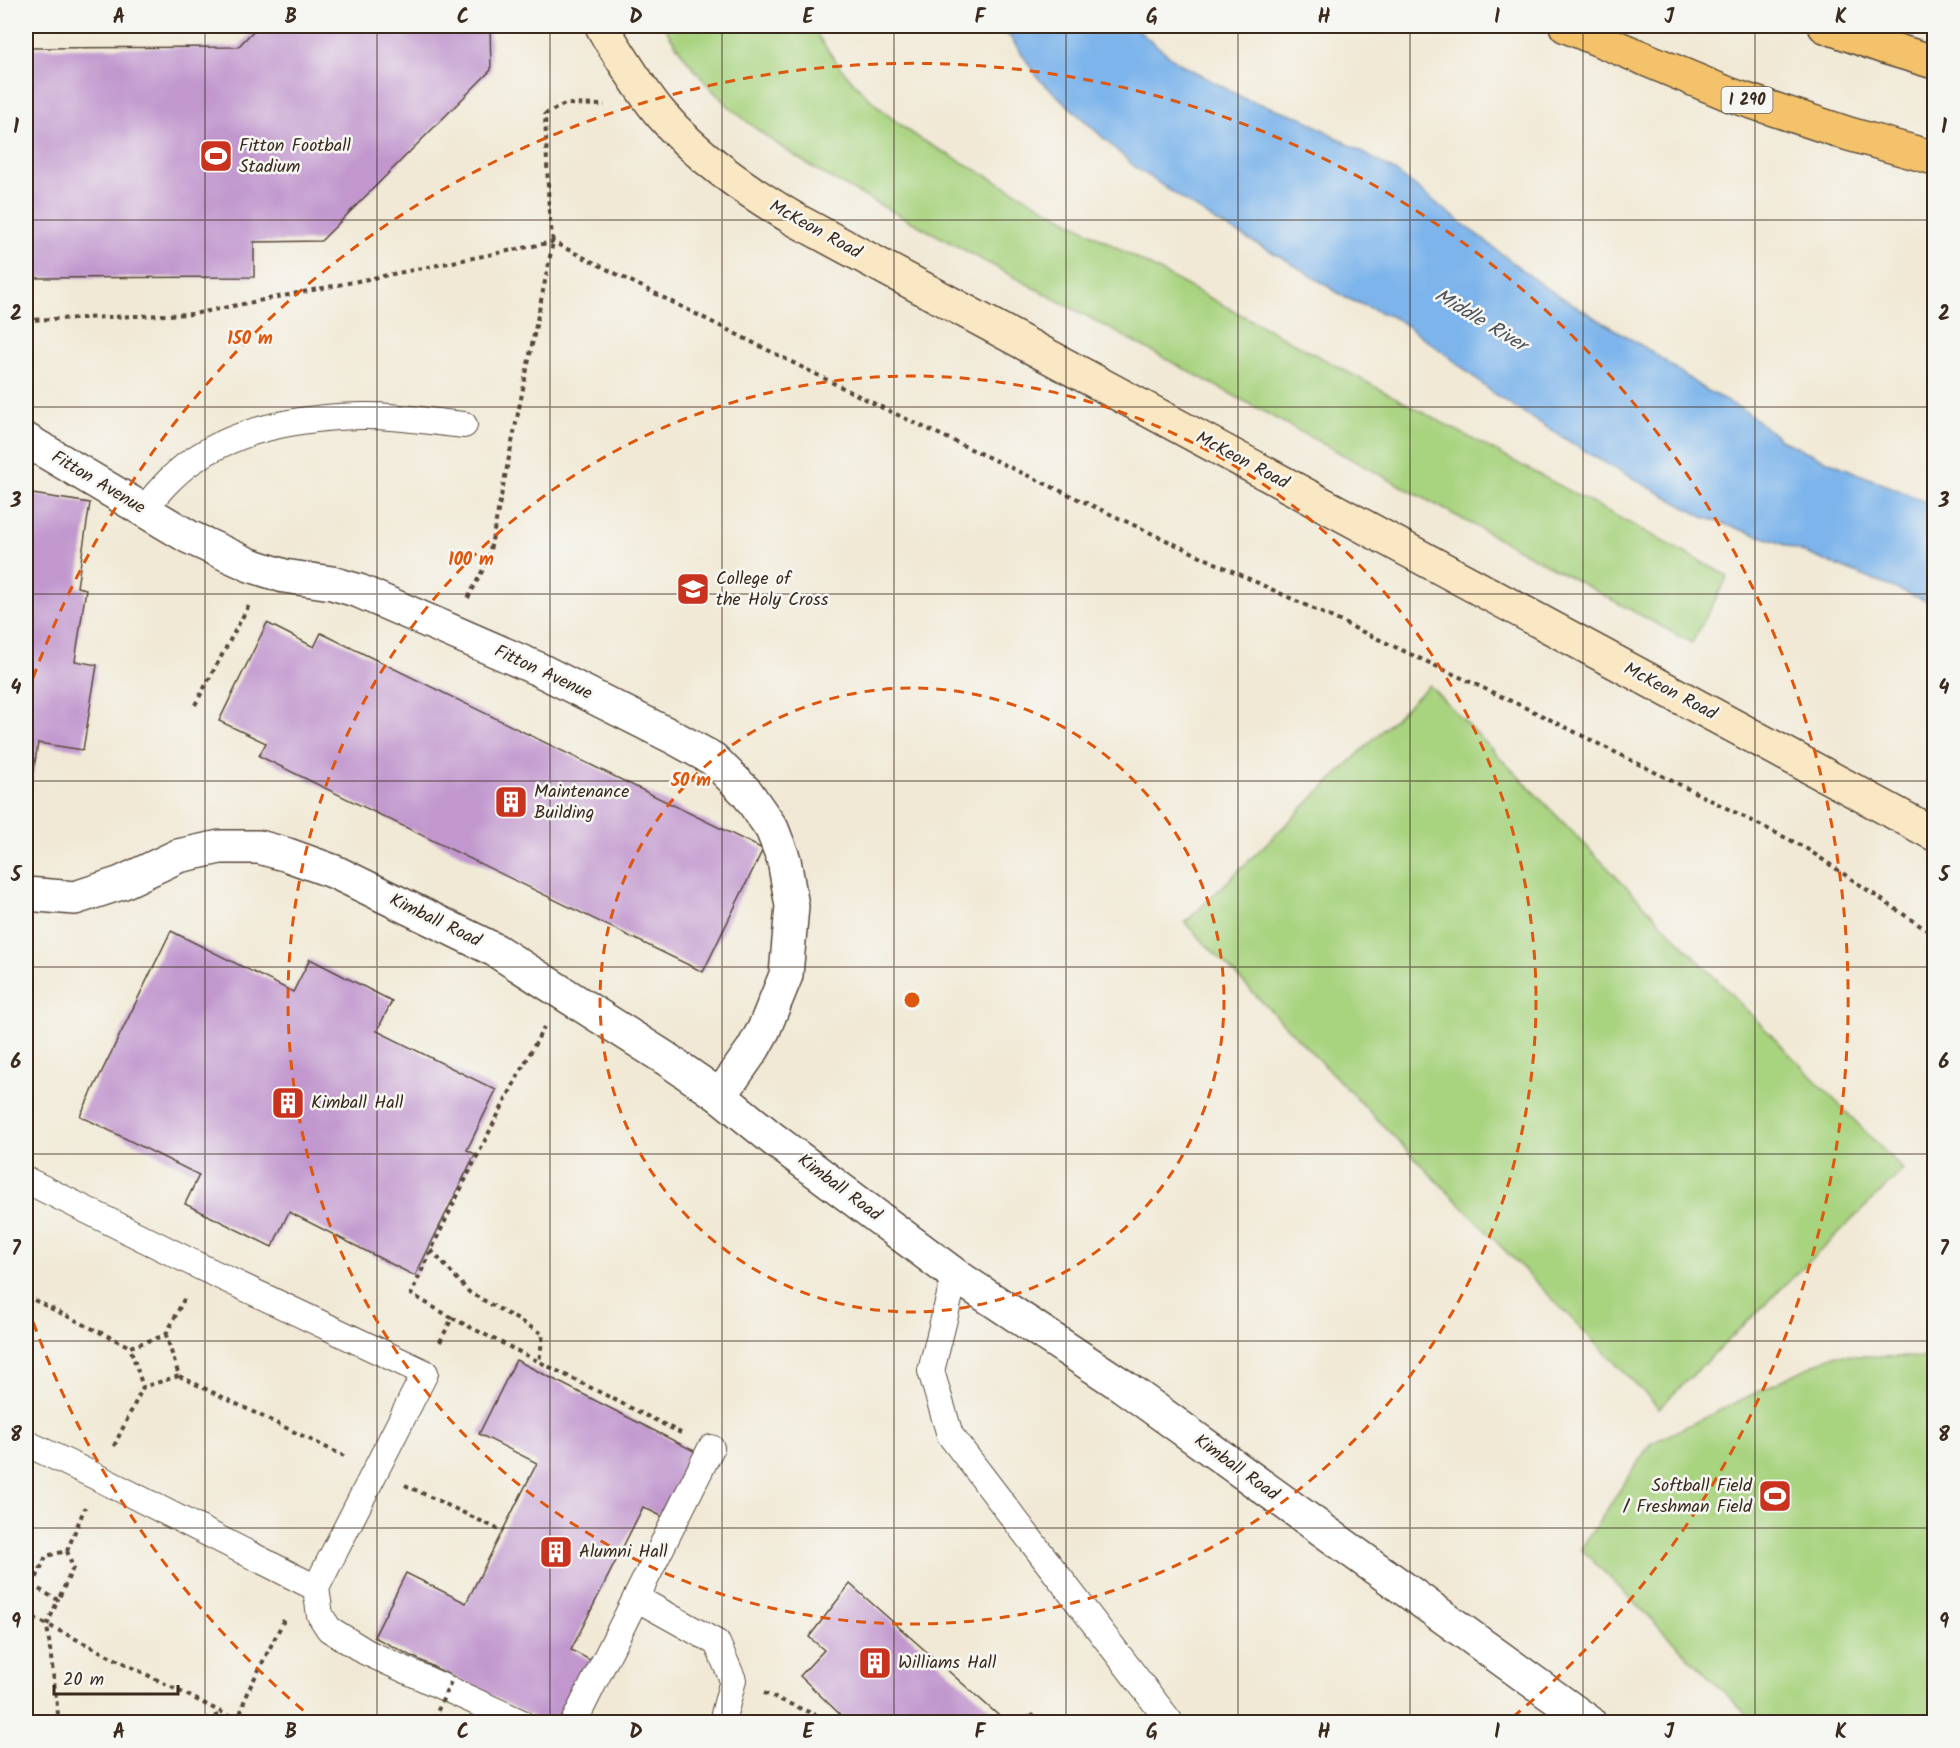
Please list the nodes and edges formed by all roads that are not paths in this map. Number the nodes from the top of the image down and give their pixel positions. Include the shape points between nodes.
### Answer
1 (602, 26) edge
2 (1566, 26) edge
3 (1825, 26) edge
4 (1935, 62) edge
5 (1935, 158) edge
6 (464, 425) dead end
7 (26, 440) edge
8 (144, 510) junction
9 (1935, 834) edge
10 (26, 894) edge
11 (720, 1096) junction
12 (26, 1180) edge
13 (955, 1275) junction
14 (26, 1443) edge
15 (711, 1448) road end
16 (316, 1588) junction
17 (636, 1598) junction
18 (520, 1722) edge
19 (574, 1722) edge
20 (722, 1722) edge
21 (1170, 1722) edge
22 (1588, 1722) edge

1 - 9 main road, McKeon Road via 660,113 703,155 767,203
2 - 5 highway, I 290 via 1731,95
3 - 4 highway
6 - 8 lane via 365,416 316,419 268,428 232,439 192,461 166,483
7 - 8 street, Fitton Avenue
8 - 11 street, Fitton Avenue via 189,537 250,565 358,591 536,668 713,759 747,793 772,829 784,860 792,906 786,975 759,1039
10 - 11 street, Kimball Road via 73,898 88,895 178,856 220,847 259,847 288,855 335,872 495,950 595,1011
11 - 13 street, Kimball Road
12 - 16 lane via 425,1373
13 - 21 lane via 931,1371 950,1436
13 - 22 street, Kimball Road via 1123,1386
14 - 16 lane
15 - 17 lane
16 - 18 lane via 320,1616 329,1629 366,1652
17 - 19 lane
17 - 20 lane via 717,1643 732,1680

